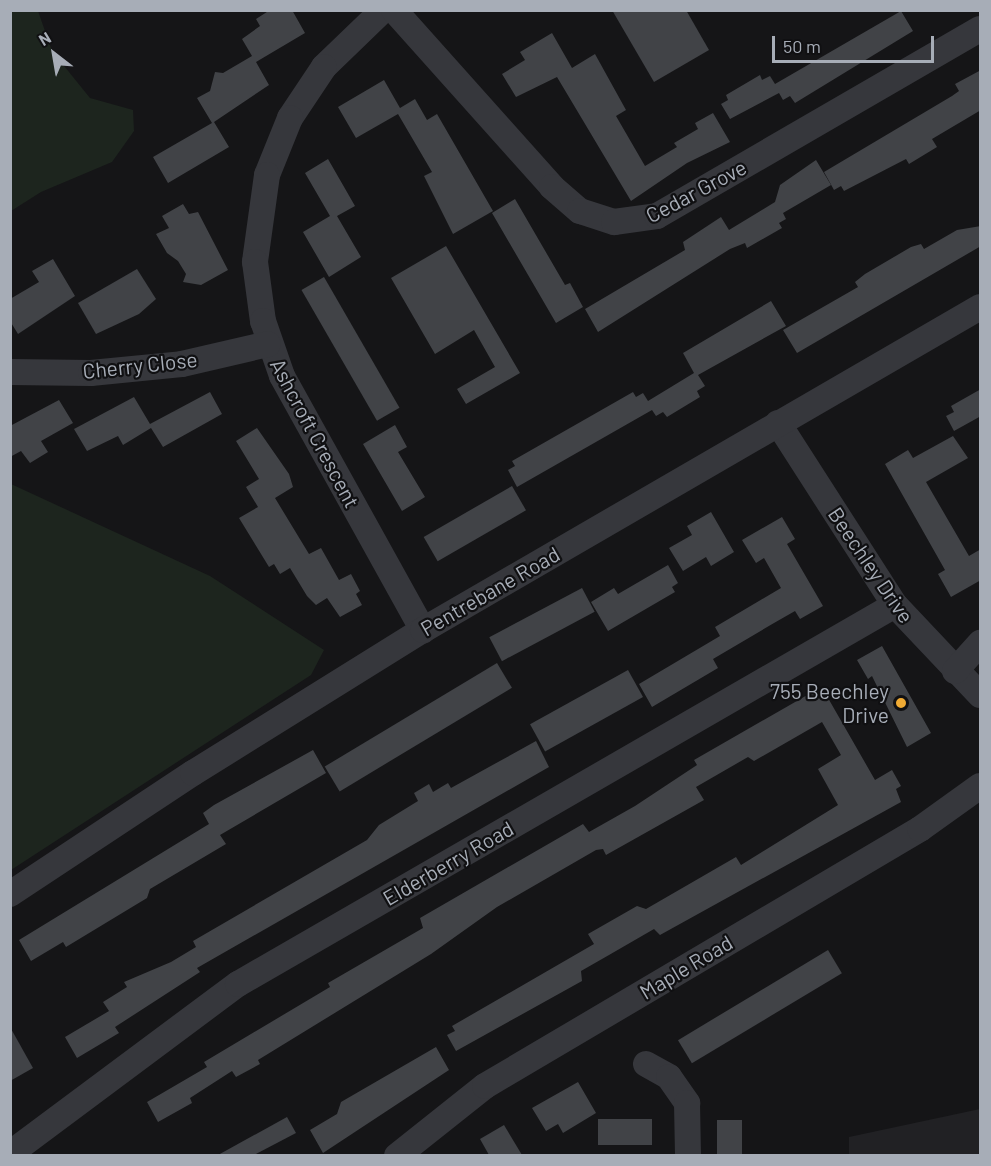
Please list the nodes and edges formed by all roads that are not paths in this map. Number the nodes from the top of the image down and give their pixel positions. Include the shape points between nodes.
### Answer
1 (383, 10) edge
2 (394, 10) edge
3 (981, 29) edge
4 (981, 307) edge
5 (268, 344) junction
6 (10, 372) edge
7 (778, 423) junction
8 (895, 605) junction
9 (423, 630) junction
10 (981, 644) edge
11 (955, 671) junction
12 (981, 695) edge
13 (981, 786) edge
14 (10, 894) edge
15 (646, 1064) dead end
16 (19, 1146) edge
17 (412, 1150) edge
18 (688, 1155) edge

1 - 5 street, Ashcroft Crescent via 345,45 306,92 267,175 255,262
2 - 3 street, Cedar Grove via 552,187 580,211 621,223 643,221 670,209
4 - 7 street, Pentrebane Road
5 - 6 street, Cherry Close via 182,364 91,373
5 - 9 street, Ashcroft Crescent via 296,403
7 - 8 street, Beechley Drive
7 - 9 street, Pentrebane Road
8 - 11 street, Beechley Drive
8 - 16 street, Elderberry Road via 238,984
9 - 14 street, Pentrebane Road via 193,773
10 - 11 street
11 - 12 street, Beechley Drive
13 - 17 street, Maple Road via 920,829 485,1086
15 - 18 street via 669,1077 687,1103

